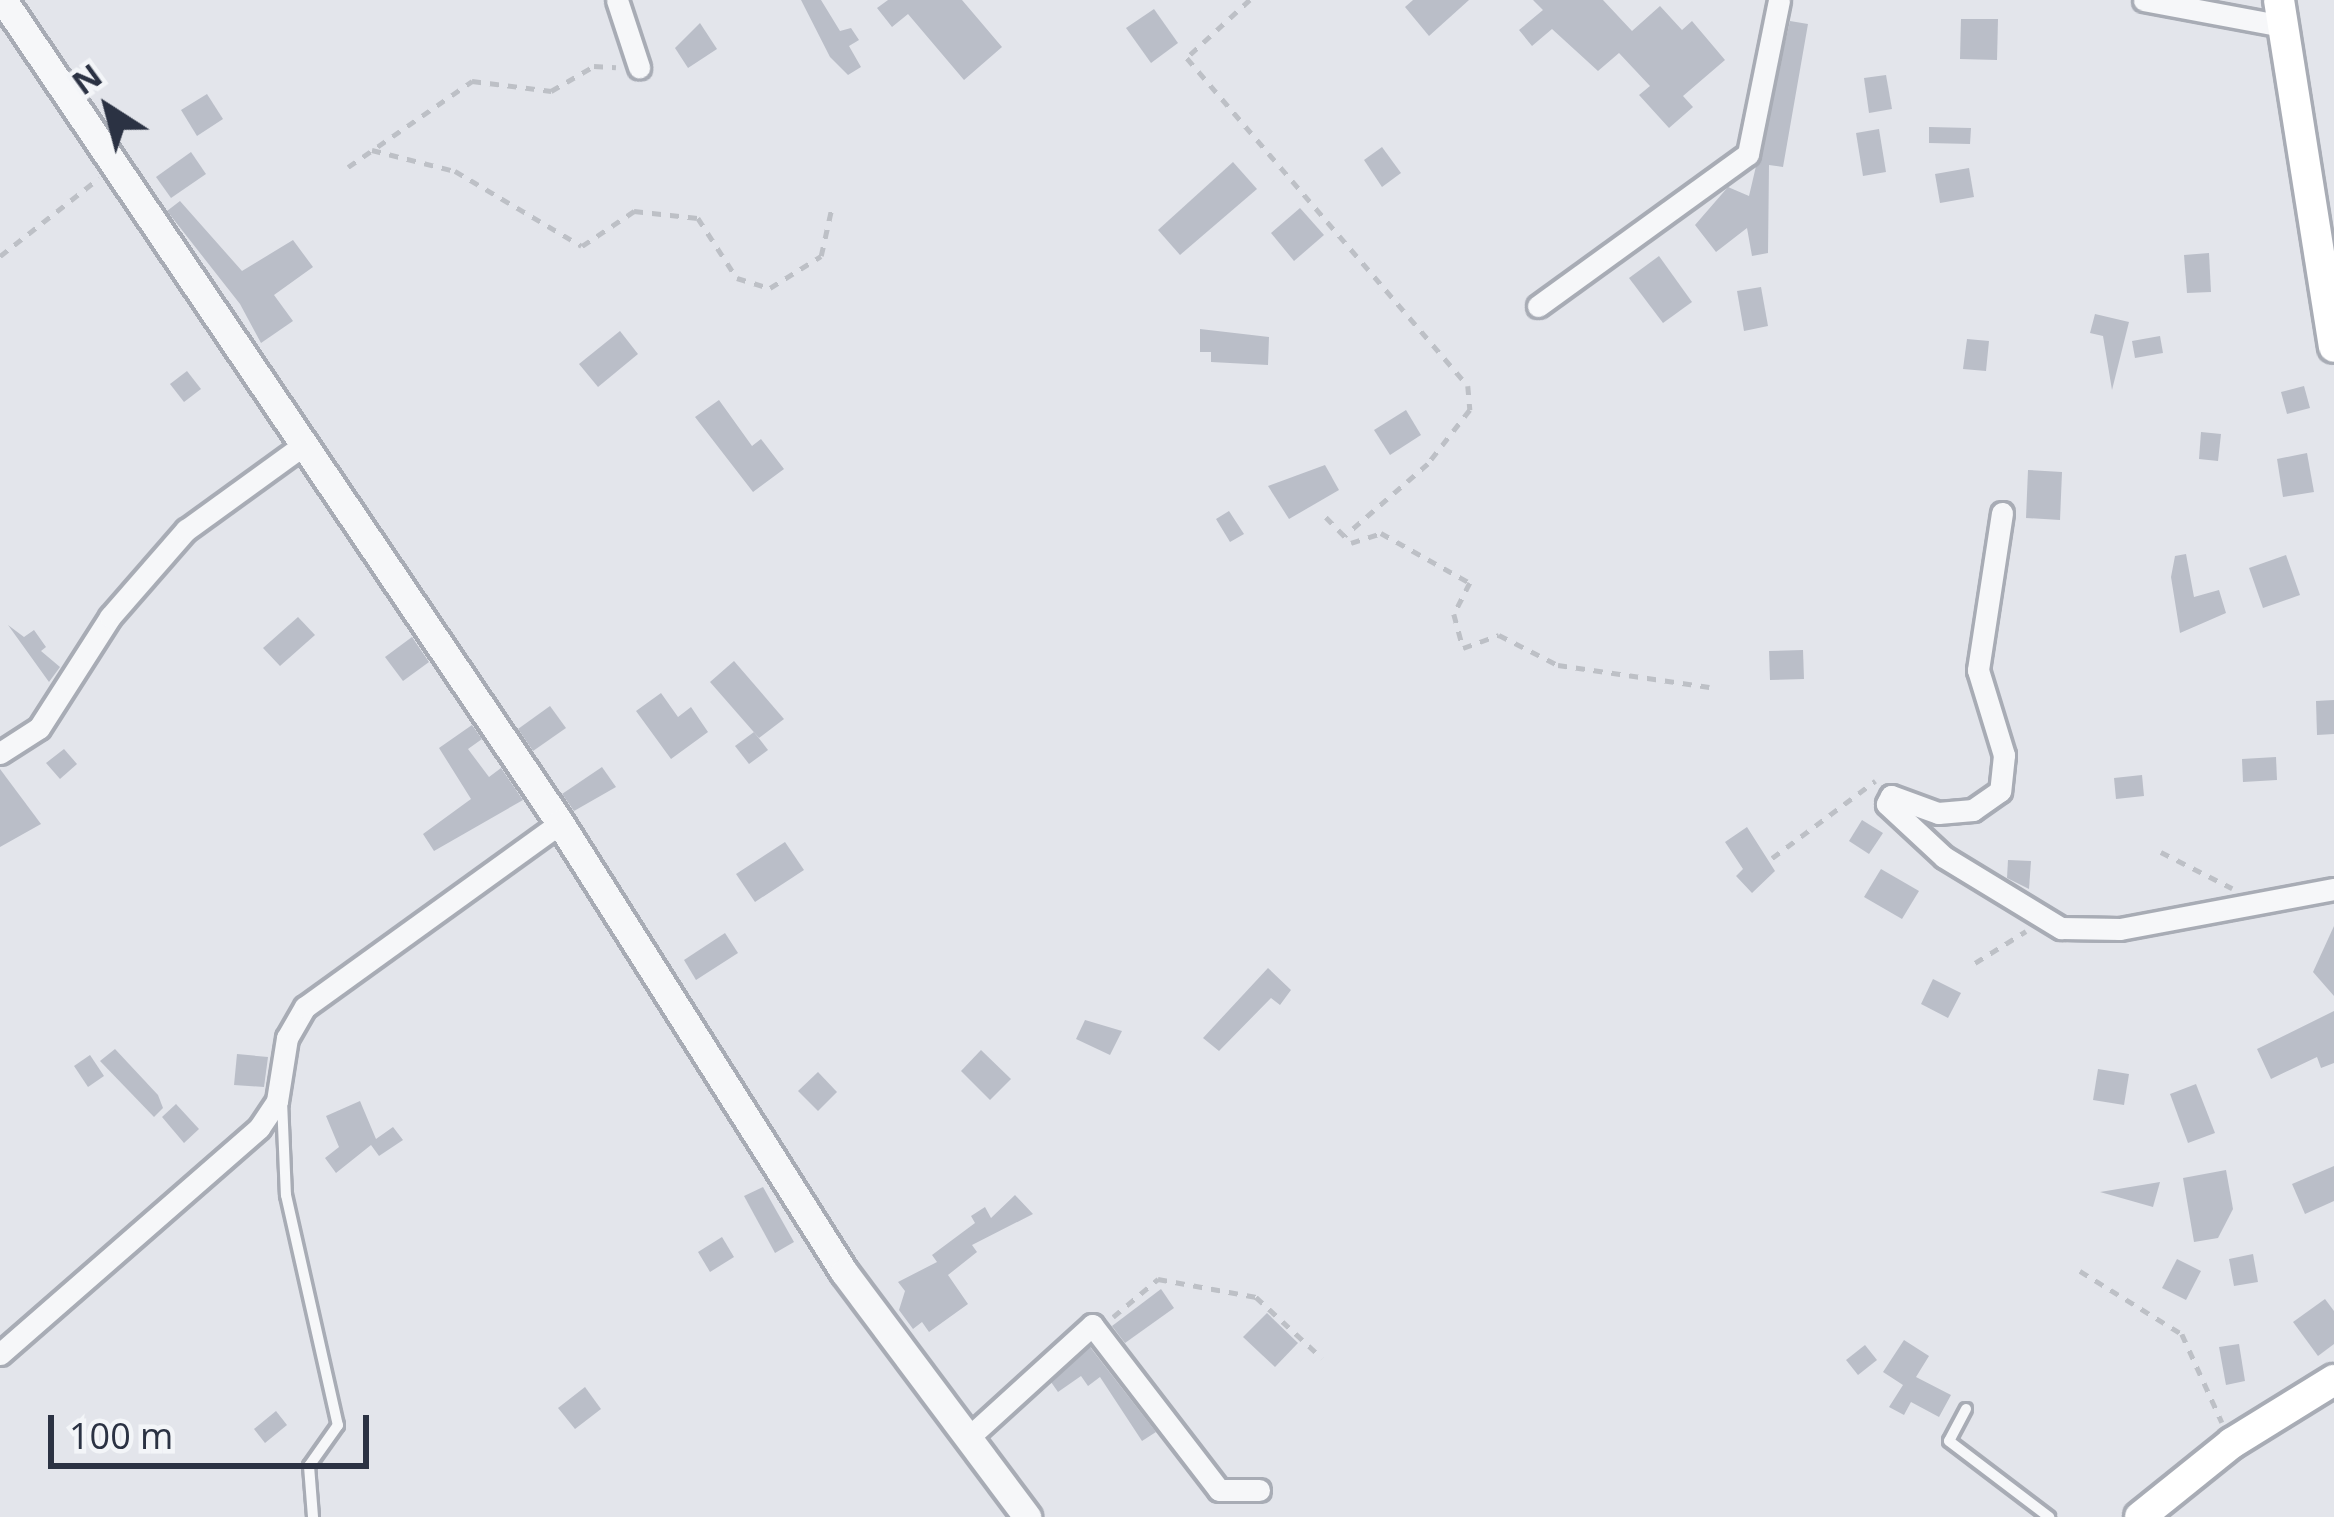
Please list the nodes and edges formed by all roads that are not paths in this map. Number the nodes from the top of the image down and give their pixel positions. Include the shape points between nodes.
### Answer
1 (3, 0) edge
2 (617, 0) edge
3 (1779, 0) edge
4 (2144, 0) edge
5 (2281, 13) edge
6 (639, 67) road end
7 (1538, 306) dead end
8 (2334, 347) edge
9 (302, 446) junction
10 (2002, 513) dead end
11 (0, 753) edge
12 (560, 823) junction
13 (2334, 889) edge
14 (281, 1085) junction
15 (0, 1354) edge
16 (2334, 1380) edge
17 (1966, 1409) dead end
18 (968, 1438) junction
19 (1259, 1490) dead end
20 (313, 1517) edge
21 (1027, 1517) edge
22 (2049, 1517) edge
23 (2140, 1517) edge

1 - 9 street
2 - 6 street
3 - 7 street via 1748,154
4 - 5 street
5 - 8 main road
9 - 11 street via 186,530 110,617 39,728
9 - 12 street
10 - 13 street via 1978,670 2004,755 2000,790 1973,810 1938,813 1891,796 1887,804 1944,856 2061,928 2120,929
12 - 14 street via 316,997 290,1029
12 - 18 street via 844,1272
14 - 15 street via 246,1141 62,1292
14 - 20 lane via 286,1195 338,1425 309,1466
16 - 23 main road via 2232,1443
17 - 22 lane via 1949,1441
18 - 19 street via 1092,1325 1219,1490
18 - 21 street

